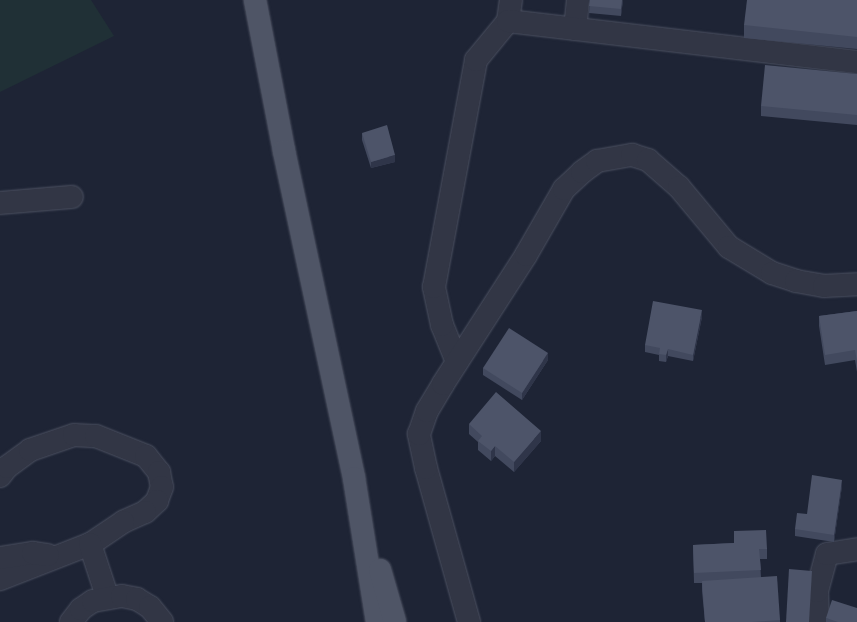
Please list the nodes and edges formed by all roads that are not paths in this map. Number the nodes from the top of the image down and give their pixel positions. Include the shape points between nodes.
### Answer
1 (255, 0) edge
2 (511, 0) edge
3 (578, 0) edge
4 (508, 21) junction
5 (575, 29) junction
6 (857, 62) edge
7 (72, 197) dead end
8 (0, 203) edge
9 (857, 284) edge
10 (457, 362) junction
11 (0, 476) edge
12 (354, 478) junction
13 (90, 544) junction
14 (857, 549) edge
15 (63, 556) junction
16 (0, 558) edge
17 (0, 579) edge
18 (107, 596) junction
19 (71, 622) edge
20 (162, 622) edge
21 (377, 622) edge
22 (395, 622) edge
23 (469, 622) edge
24 (818, 622) edge

1 - 12 main road via 284,151
2 - 4 street
3 - 5 street
4 - 5 street
4 - 10 street via 476,60 434,286 442,325
5 - 6 street
7 - 8 street
9 - 10 street via 824,286 796,282 772,273 729,247 679,187 648,160 632,155 597,161 564,189 522,262
10 - 23 street via 426,412 419,434
11 - 13 street via 7,467 30,450 74,435 96,436 146,456 159,472 162,487 157,501 145,512 123,522
12 - 21 main road
12 - 22 main road
13 - 15 street
13 - 18 street
14 - 24 street via 827,554 817,592
15 - 16 street via 33,553
15 - 17 street
18 - 19 street via 81,609
18 - 20 street via 137,600 150,607

